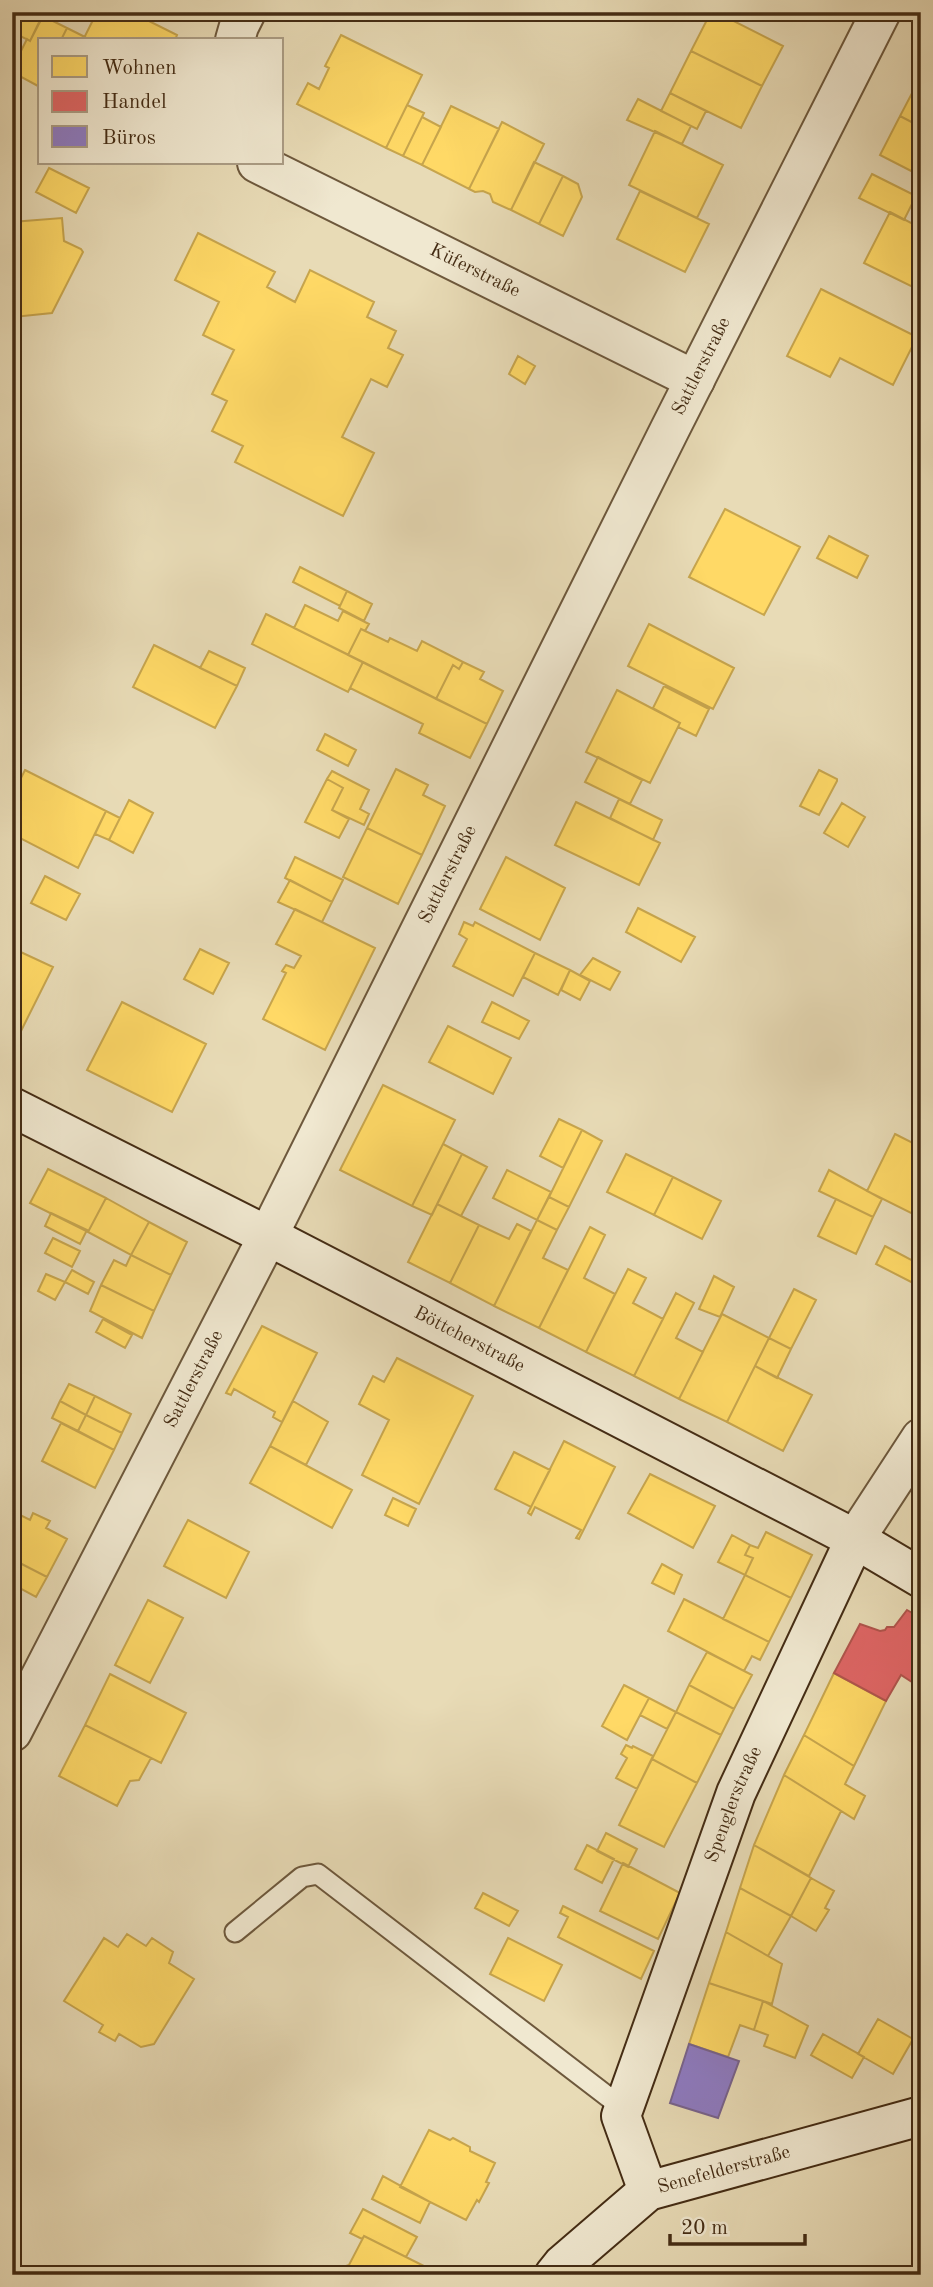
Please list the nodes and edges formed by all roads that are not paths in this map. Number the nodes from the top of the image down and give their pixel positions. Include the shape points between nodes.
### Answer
1 (881, 12) edge
2 (259, 164) edge
3 (695, 380) junction
4 (12, 1107) edge
5 (268, 1236) junction
6 (921, 1438) edge
7 (855, 1539) junction
8 (921, 1578) edge
9 (12, 1732) edge
10 (235, 1932) dead end
11 (624, 2109) junction
12 (921, 2116) edge
13 (648, 2191) junction
14 (554, 2275) edge

1 - 3 street, Sattlerstraße
2 - 3 street, Küferstraße
3 - 5 street, Sattlerstraße
4 - 5 street, Böttcherstraße
5 - 7 street, Böttcherstraße
5 - 9 street, Sattlerstraße
6 - 7 street, Spenglerstraße
7 - 8 street, Böttcherstraße
7 - 11 street, Spenglerstraße via 736,1793
10 - 11 lane via 302,1877 318,1874
11 - 13 street via 621,2116
12 - 13 street, Senefelderstraße
13 - 14 street, Senefelderstraße

